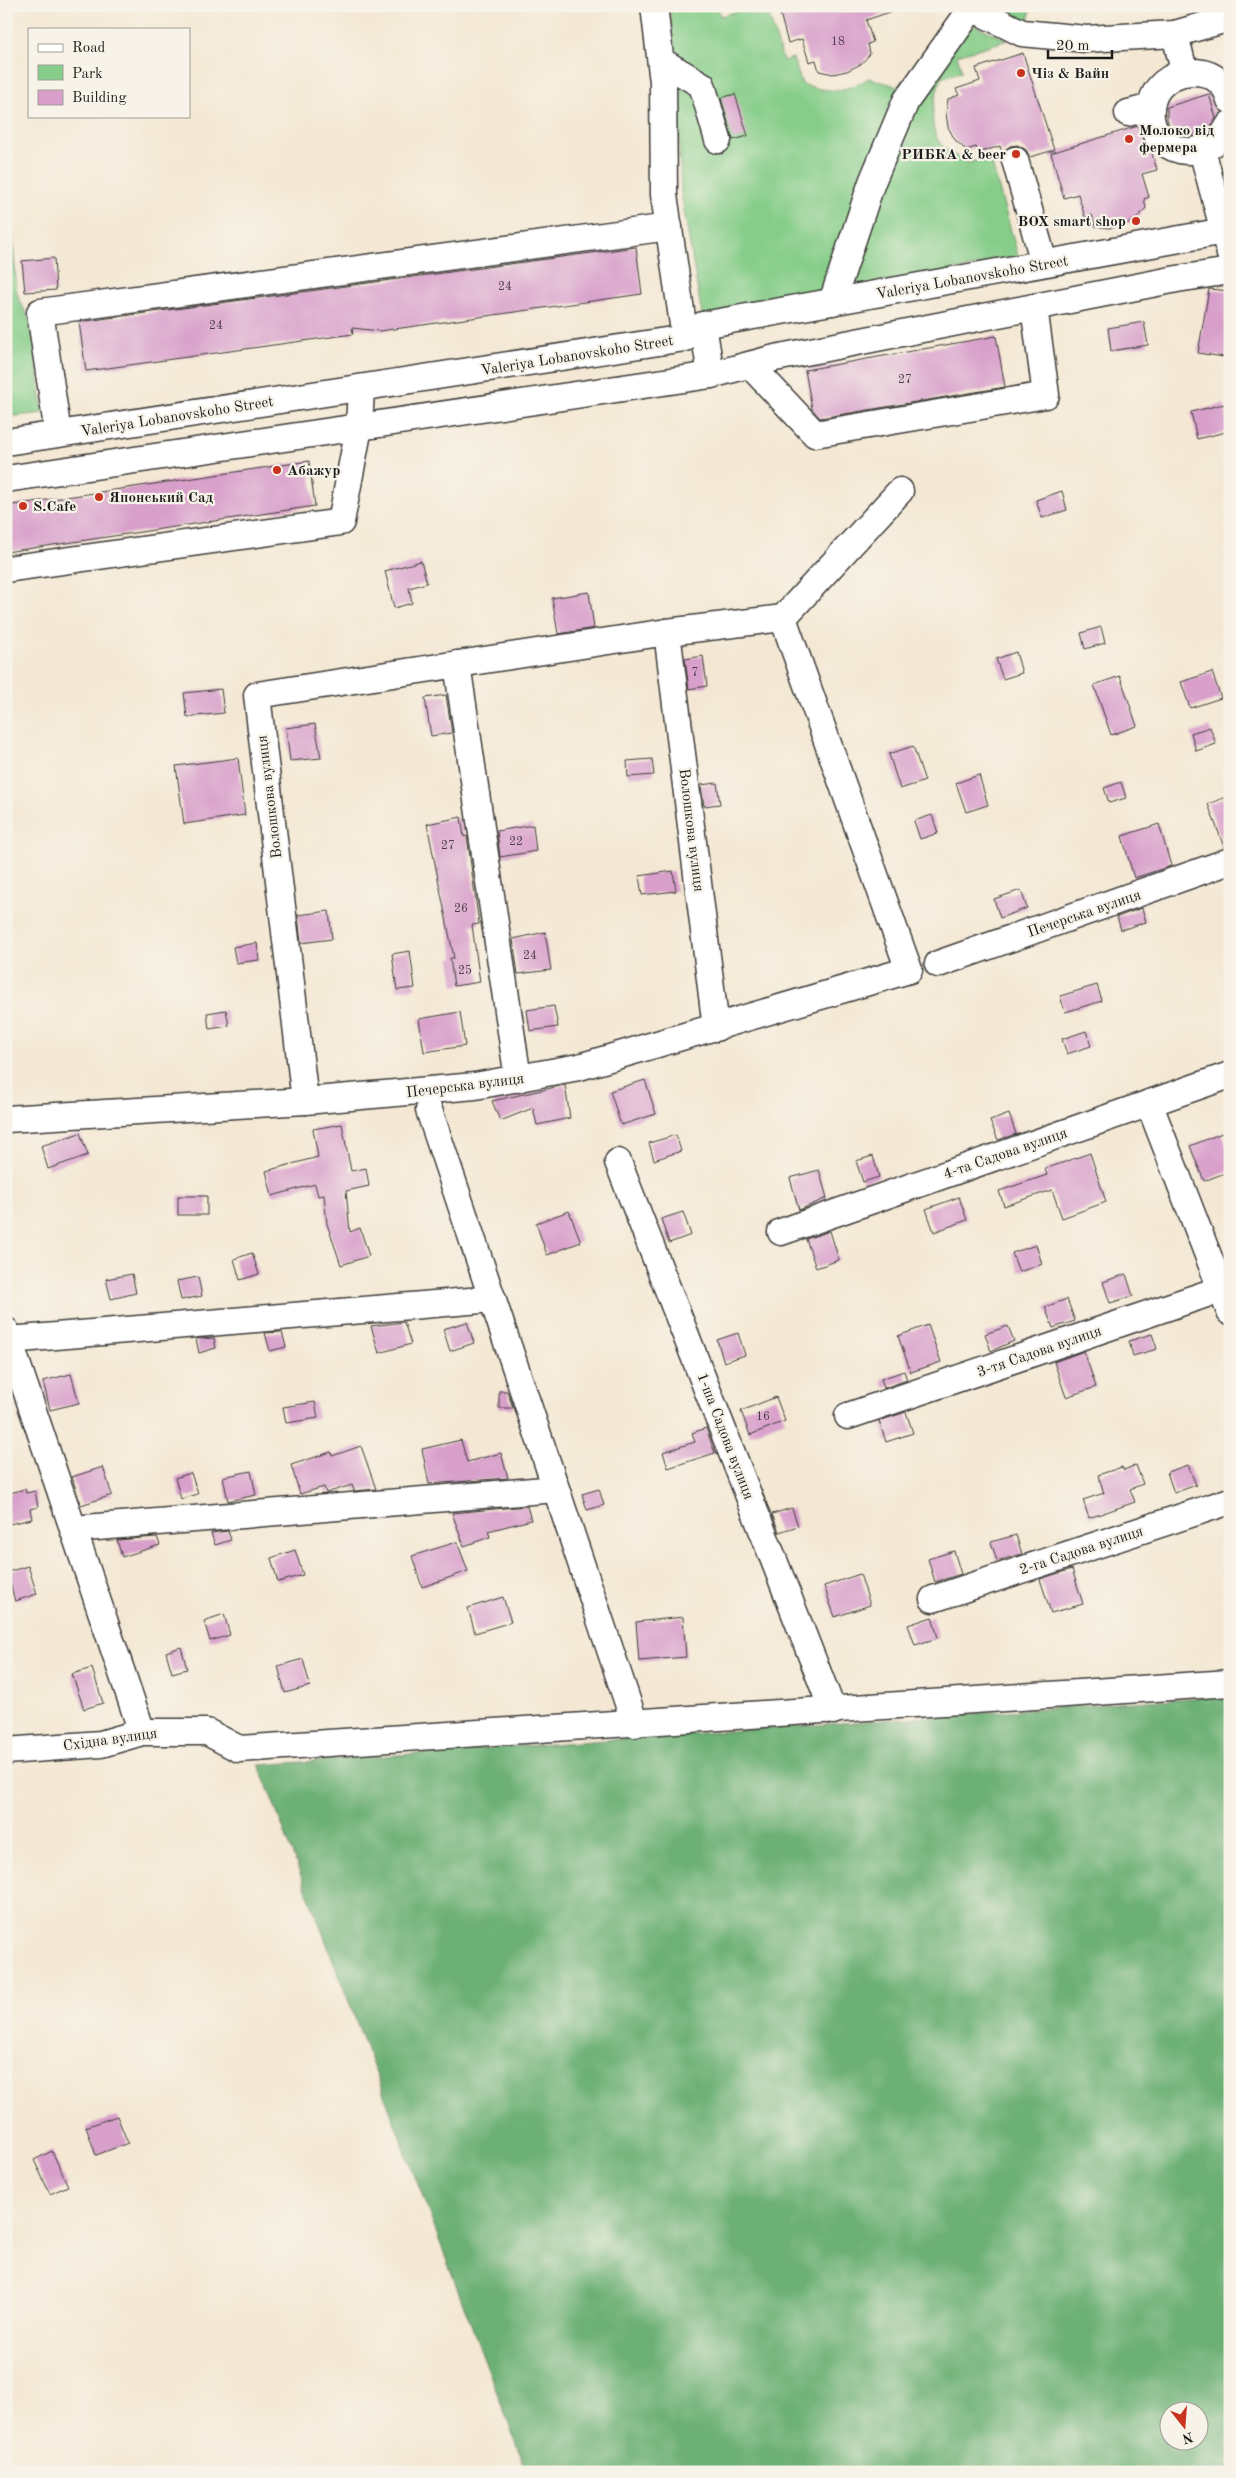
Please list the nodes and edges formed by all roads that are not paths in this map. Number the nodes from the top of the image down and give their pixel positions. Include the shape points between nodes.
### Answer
1 (654, 6) edge
2 (970, 7) edge
3 (1230, 18) edge
4 (1175, 34) junction
5 (660, 61) junction
6 (1184, 72) junction
7 (1227, 89) edge
8 (1230, 124) edge
9 (718, 140) dead end
10 (1202, 150) junction
11 (1015, 160) dead end
12 (668, 227) junction
13 (1228, 238) edge
14 (1044, 264) junction
15 (1230, 271) edge
16 (832, 302) junction
17 (1034, 308) junction
18 (694, 331) junction
19 (750, 365) junction
20 (711, 375) junction
21 (361, 388) junction
22 (360, 427) junction
23 (58, 434) junction
24 (6, 442) edge
25 (6, 479) edge
26 (900, 491) dead end
27 (6, 569) edge
28 (783, 618) junction
29 (667, 632) junction
30 (457, 664) junction
31 (1230, 862) edge
32 (938, 964) dead end
33 (716, 1028) junction
34 (1230, 1075) edge
35 (518, 1079) junction
36 (305, 1101) junction
37 (1149, 1103) junction
38 (428, 1110) dead end
39 (6, 1119) edge
40 (618, 1162) dead end
41 (781, 1232) dead end
42 (1227, 1295) edge
43 (493, 1299) junction
44 (8, 1336) edge
45 (848, 1416) dead end
46 (556, 1489) junction
47 (1230, 1501) edge
48 (72, 1529) junction
49 (933, 1599) dead end
50 (1230, 1683) edge
51 (833, 1710) junction
52 (635, 1724) junction
53 (142, 1732) junction
54 (6, 1751) edge

1 - 5 street
2 - 4 street via 1022,33 1086,39
2 - 16 street via 906,101 872,182
3 - 4 street
4 - 6 street
5 - 9 street via 702,85
5 - 12 street
6 - 7 street via 1205,74
6 - 10 street via 1162,84 1139,110 1152,120 1156,132 1165,142 1176,149
8 - 10 street via 1219,140
10 - 13 street
11 - 14 street
12 - 18 street
12 - 23 street via 40,312
13 - 14 street, Valeriya Lobanovskoho Street
14 - 16 street, Valeriya Lobanovskoho Street
15 - 17 street
16 - 18 street, Valeriya Lobanovskoho Street
17 - 19 street
17 - 19 street via 1046,395 815,434
18 - 20 street
18 - 21 street, Valeriya Lobanovskoho Street
19 - 20 street
20 - 22 street
21 - 22 street
21 - 23 street, Valeriya Lobanovskoho Street
22 - 25 street
22 - 27 street via 341,522
23 - 24 street, Valeriya Lobanovskoho Street
26 - 28 street
28 - 29 street, Волошкова вулиця
28 - 33 street, Печерська вулиця via 909,970
29 - 30 street, Волошкова вулиця
29 - 33 street, Волошкова вулиця
30 - 35 street
30 - 36 street, Волошкова вулиця via 257,695
31 - 32 street, Печерська вулиця
33 - 35 street, Печерська вулиця via 579,1067
34 - 37 street, 4-та Садова вулиця
35 - 36 street, Печерська вулиця via 432,1091
36 - 39 street, Печерська вулиця
37 - 41 street, 4-та Садова вулиця
37 - 42 street
38 - 43 street
40 - 51 street, 1-ша Садова вулиця
42 - 45 street, 3-тя Садова вулиця
43 - 44 street
43 - 46 street
44 - 48 street
46 - 48 street
46 - 52 street
47 - 49 street, 2-га Садова вулиця
48 - 53 street
50 - 51 street
51 - 52 street
52 - 53 street, Східна вулиця via 240,1749 207,1732
53 - 54 street, Східна вулиця via 101,1744

